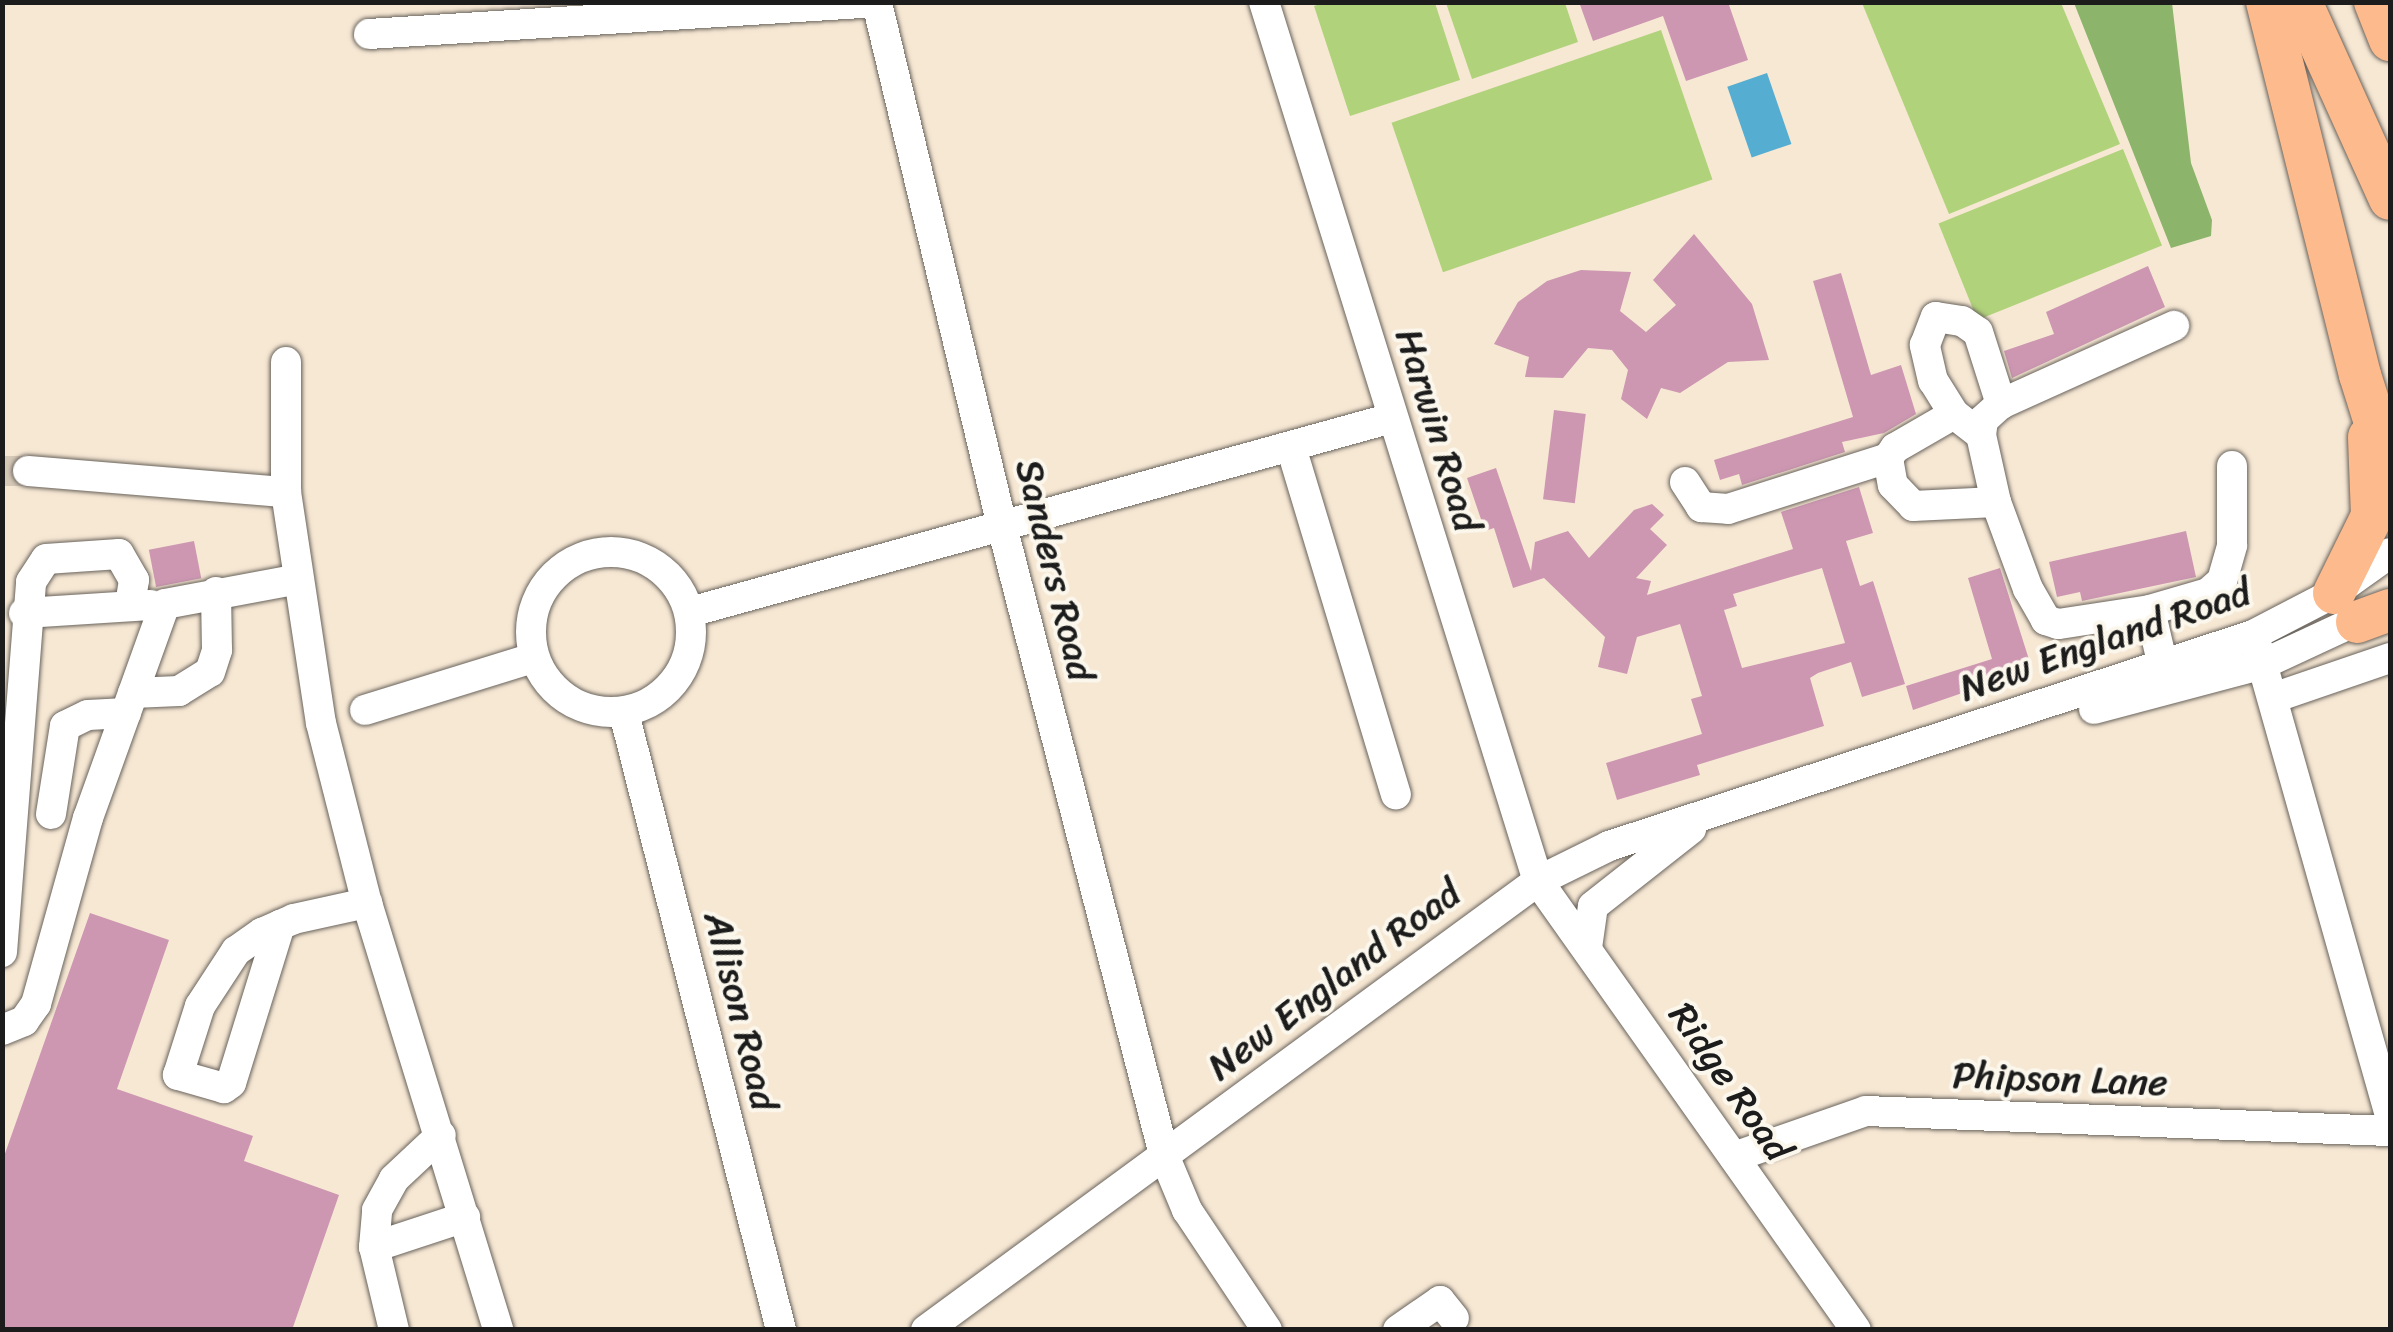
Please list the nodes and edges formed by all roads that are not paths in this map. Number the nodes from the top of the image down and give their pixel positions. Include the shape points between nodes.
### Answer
1 (878, 2) edge
2 (1264, 2) edge
3 (2267, 2) edge
4 (2301, 2) edge
5 (2375, 2) edge
6 (369, 34) dead end
7 (2390, 40) edge
8 (2390, 199) edge
9 (2174, 326) dead end
10 (286, 362) dead end
11 (2360, 375) junction
12 (2002, 404) junction
13 (1954, 414) junction
14 (1392, 418) junction
15 (1981, 435) junction
16 (1291, 447) junction
17 (1888, 458) junction
18 (2232, 466) dead end
19 (2390, 470) edge
20 (28, 472) tunnel mouth
21 (1685, 482) dead end
22 (286, 492) junction
23 (1996, 502) junction
24 (1002, 530) junction
25 (2390, 552) edge
26 (298, 579) junction
27 (216, 592) junction
28 (165, 604) junction
29 (130, 605) junction
30 (2368, 607) edge
31 (2150, 610) junction
32 (690, 612) junction
33 (24, 613) junction
34 (2253, 634) junction
35 (533, 658) junction
36 (2390, 658) edge
37 (2263, 664) junction
38 (2164, 666) junction
39 (2276, 697) junction
40 (2068, 698) junction
41 (130, 703) junction
42 (2100, 708) junction
43 (366, 710) dead end
44 (624, 713) junction
45 (1833, 776) junction
46 (1396, 794) dead end
47 (1718, 810) junction
48 (50, 814) junction
49 (14, 818) junction
50 (88, 818) junction
51 (1538, 881) junction
52 (367, 903) junction
53 (280, 925) junction
54 (54, 936) junction
55 (5, 945) edge
56 (1587, 948) junction
57 (2379, 1025) edge
58 (2, 1030) edge
59 (2390, 1117) edge
60 (2390, 1131) edge
61 (441, 1135) junction
62 (1164, 1155) junction
63 (1734, 1158) junction
64 (468, 1227) junction
65 (374, 1247) junction
66 (470, 1288) dead end
67 (1454, 1318) dead end
68 (394, 1330) edge
69 (498, 1330) edge
70 (780, 1330) edge
71 (926, 1330) edge
72 (1266, 1330) edge
73 (1398, 1330) edge
74 (1856, 1330) edge

1 - 6 street
1 - 24 street, Sanders Road
2 - 14 street, Harwin Road
3 - 11 highway
4 - 8 highway
5 - 7 highway
9 - 12 street
10 - 22 street
11 - 19 highway
11 - 30 highway via 2374,474
12 - 13 street via 1978,332 1942,316 1931,322 1926,345 1932,382
12 - 15 street via 1982,420
13 - 15 street
13 - 17 street
14 - 16 street
14 - 51 street, Harwin Road
15 - 23 street
16 - 24 street
16 - 46 street
17 - 21 street via 1728,509 1701,507
17 - 23 street via 1893,485 1914,506
18 - 31 street via 2232,546 2222,580 2208,593
20 - 22 street
22 - 26 street
23 - 31 street via 2028,589 2051,624
24 - 32 street
24 - 62 street, Sanders Road
25 - 30 street, New England Road
26 - 27 street
26 - 52 street via 321,722
27 - 28 street
27 - 41 street via 217,650 210,672 179,691
28 - 29 street
28 - 41 street
29 - 33 street
29 - 33 street via 134,580 123,557 58,556 39,566
30 - 34 street, New England Road
30 - 37 street, New England Road
31 - 38 street
32 - 35 street via 671,579 640,556 588,554 564,566 534,606
32 - 44 street via 691,646 679,677 656,700
33 - 49 street
34 - 37 street
34 - 38 street, New England Road
35 - 43 street
35 - 44 street via 553,691 586,710
36 - 39 street
37 - 39 street
37 - 42 street, New England Road
38 - 40 street, New England Road
39 - 57 street
40 - 42 street via 2075,709
40 - 45 street, New England Road
41 - 48 street via 65,726
41 - 50 street
42 - 45 street, New England Road
44 - 70 street, Allison Road
45 - 47 street, New England Road
47 - 51 street, New England Road via 1609,846
47 - 56 street via 1593,906
48 - 49 street
48 - 50 street
49 - 55 street
50 - 54 street
51 - 56 street, Ridge Road
51 - 62 street, New England Road
52 - 53 street
52 - 61 street
53 - 53 street via 236,951 215,976 178,1075 224,1088 231,1083
54 - 55 street
54 - 58 street via 36,1004 24,1021
56 - 63 street, Ridge Road
57 - 59 street
60 - 63 street, Phipson Lane via 1866,1111
61 - 64 street
61 - 65 street via 385,1190
62 - 71 street, New England Road
62 - 72 street, Sanders Road via 1187,1210
63 - 74 street, Ridge Road
64 - 65 street
64 - 66 street
64 - 69 street
65 - 68 street
67 - 73 street via 1440,1302

